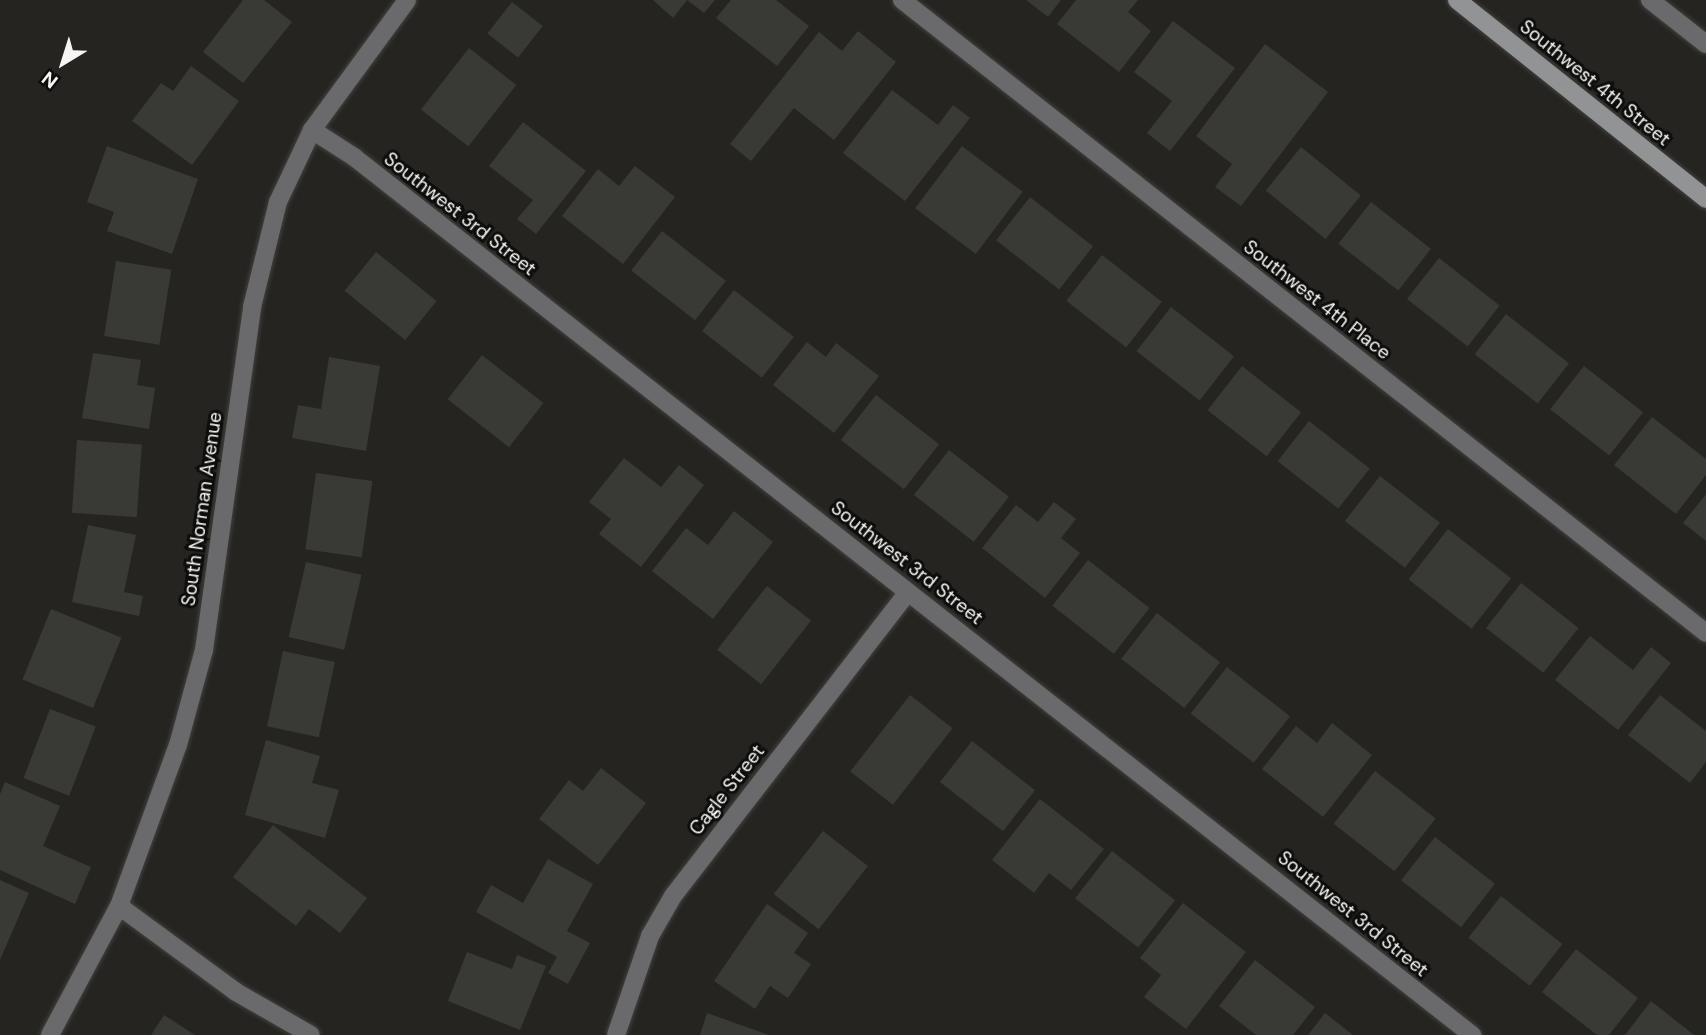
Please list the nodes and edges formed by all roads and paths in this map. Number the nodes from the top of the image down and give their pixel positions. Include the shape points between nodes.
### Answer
1 (407, 0) edge
2 (902, 0) edge
3 (1457, 0) edge
4 (1650, 0) edge
5 (1706, 44) edge
6 (312, 130) junction
7 (1706, 199) edge
8 (908, 592) junction
9 (1706, 633) edge
10 (119, 906) junction
11 (50, 1035) edge
12 (311, 1035) edge
13 (616, 1035) edge
14 (1472, 1035) edge

1 - 6 street, South Norman Avenue
2 - 9 street, Southwest 4th Place
3 - 7 main road, Southwest 4th Street
4 - 5 street
6 - 8 street, Southwest 3rd Street via 354,157
6 - 10 street, South Norman Avenue via 278,202 255,293 204,650 178,745
8 - 13 street, Cagle Street via 673,895 650,936
8 - 14 street, Southwest 3rd Street
10 - 11 street, South Norman Avenue
10 - 12 street via 236,992

